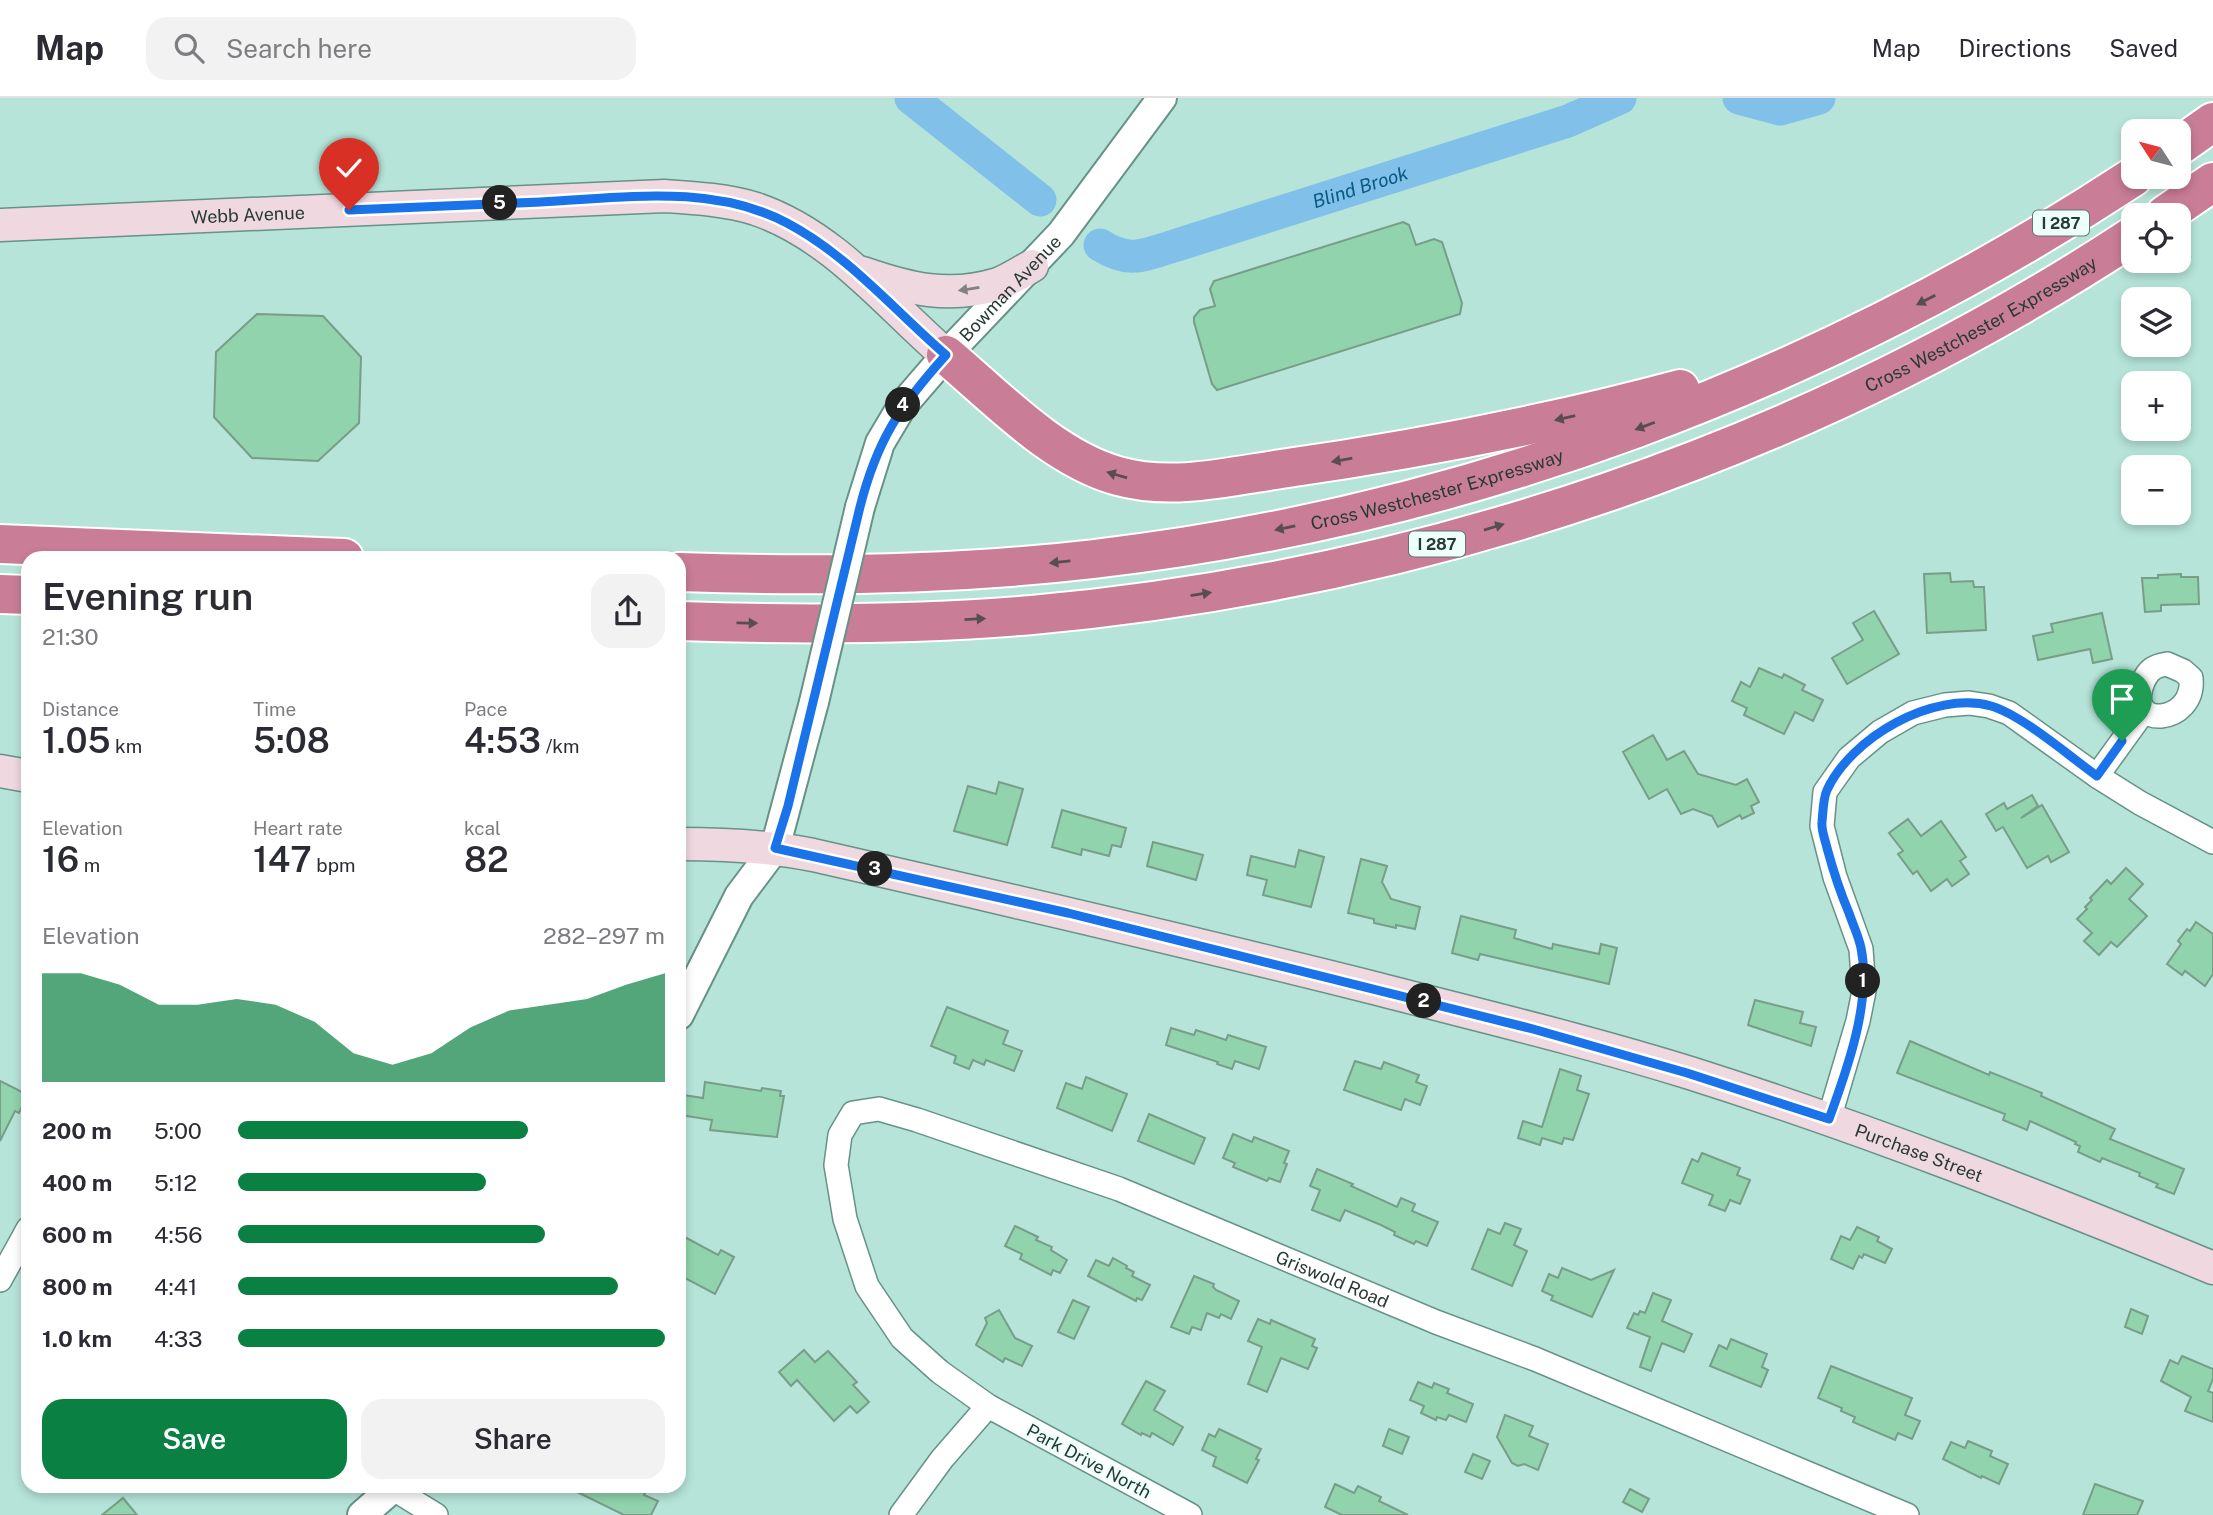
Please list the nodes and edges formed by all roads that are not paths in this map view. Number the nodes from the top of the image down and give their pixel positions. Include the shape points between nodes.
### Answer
1 (1162, 98) edge
2 (2213, 122) edge
3 (2191, 138) edge
4 (2213, 182) edge
5 (2121, 184) edge
6 (2182, 203) edge
7 (0, 225) edge
8 (2121, 243) edge
9 (1032, 265) junction
10 (855, 271) junction
11 (1821, 352) junction
12 (946, 355) junction
13 (0, 544) edge
14 (172, 551) edge
15 (686, 572) edge
16 (0, 593) edge
17 (21, 594) edge
18 (686, 621) edge
19 (2144, 711) dead end
20 (0, 771) edge
21 (21, 775) edge
22 (2097, 776) junction
23 (2213, 842) edge
24 (686, 844) edge
25 (775, 848) junction
26 (686, 1001) edge
27 (1829, 1119) junction
28 (845, 1219) joint
29 (21, 1242) edge
30 (2213, 1268) edge
31 (0, 1280) edge
32 (988, 1406) junction
33 (387, 1493) edge
34 (403, 1493) edge
35 (362, 1515) edge
36 (436, 1515) edge
37 (901, 1515) edge
38 (1190, 1515) edge
39 (1908, 1515) edge

1 - 9 street, Bowman Avenue via 1061,234
2 - 3 highway
4 - 6 highway
5 -> 11 highway, Cross Westchester Expressway / I 287 via 2001,259
7 - 10 main road, Webb Avenue via 665,196 755,209 810,236
18 -> 8 highway, Cross Westchester Expressway / I 287 via 868,624 1031,615 1239,588 1411,551 1612,490 1776,427 1955,341
9 -> 10 main road via 999,284 935,292
9 - 12 street, Bowman Avenue
10 - 12 main road, Webb Avenue
11 -> 12 highway via 1553,421 1319,464 1176,483 1118,476 1074,457
11 -> 15 highway, Cross Westchester Expressway / I 287 via 1695,407 1553,458 1432,494 1266,532 1106,557 958,571 821,576
12 - 25 street, Bowman Avenue, bridge via 890,426 872,463
13 - 14 highway
16 - 17 highway
19 - 22 street
20 - 21 main road
22 - 23 street
22 - 27 street via 2009,713 1969,703 1913,713 1849,758 1825,792 1822,826 1861,948 1864,991
24 - 25 main road, Purchase Street
25 - 26 street via 739,896
25 - 27 main road, Purchase Street via 1068,913 1521,1025
27 - 30 main road, Purchase Street
28 - 32 street, Park Drive North via 867,1286 901,1338
28 - 39 street, Griswold Road via 836,1165 840,1135 852,1113 879,1109 917,1119 1119,1189
29 - 31 street
32 - 37 street
32 - 38 street, Park Drive North
33 - 35 street
34 - 36 street

